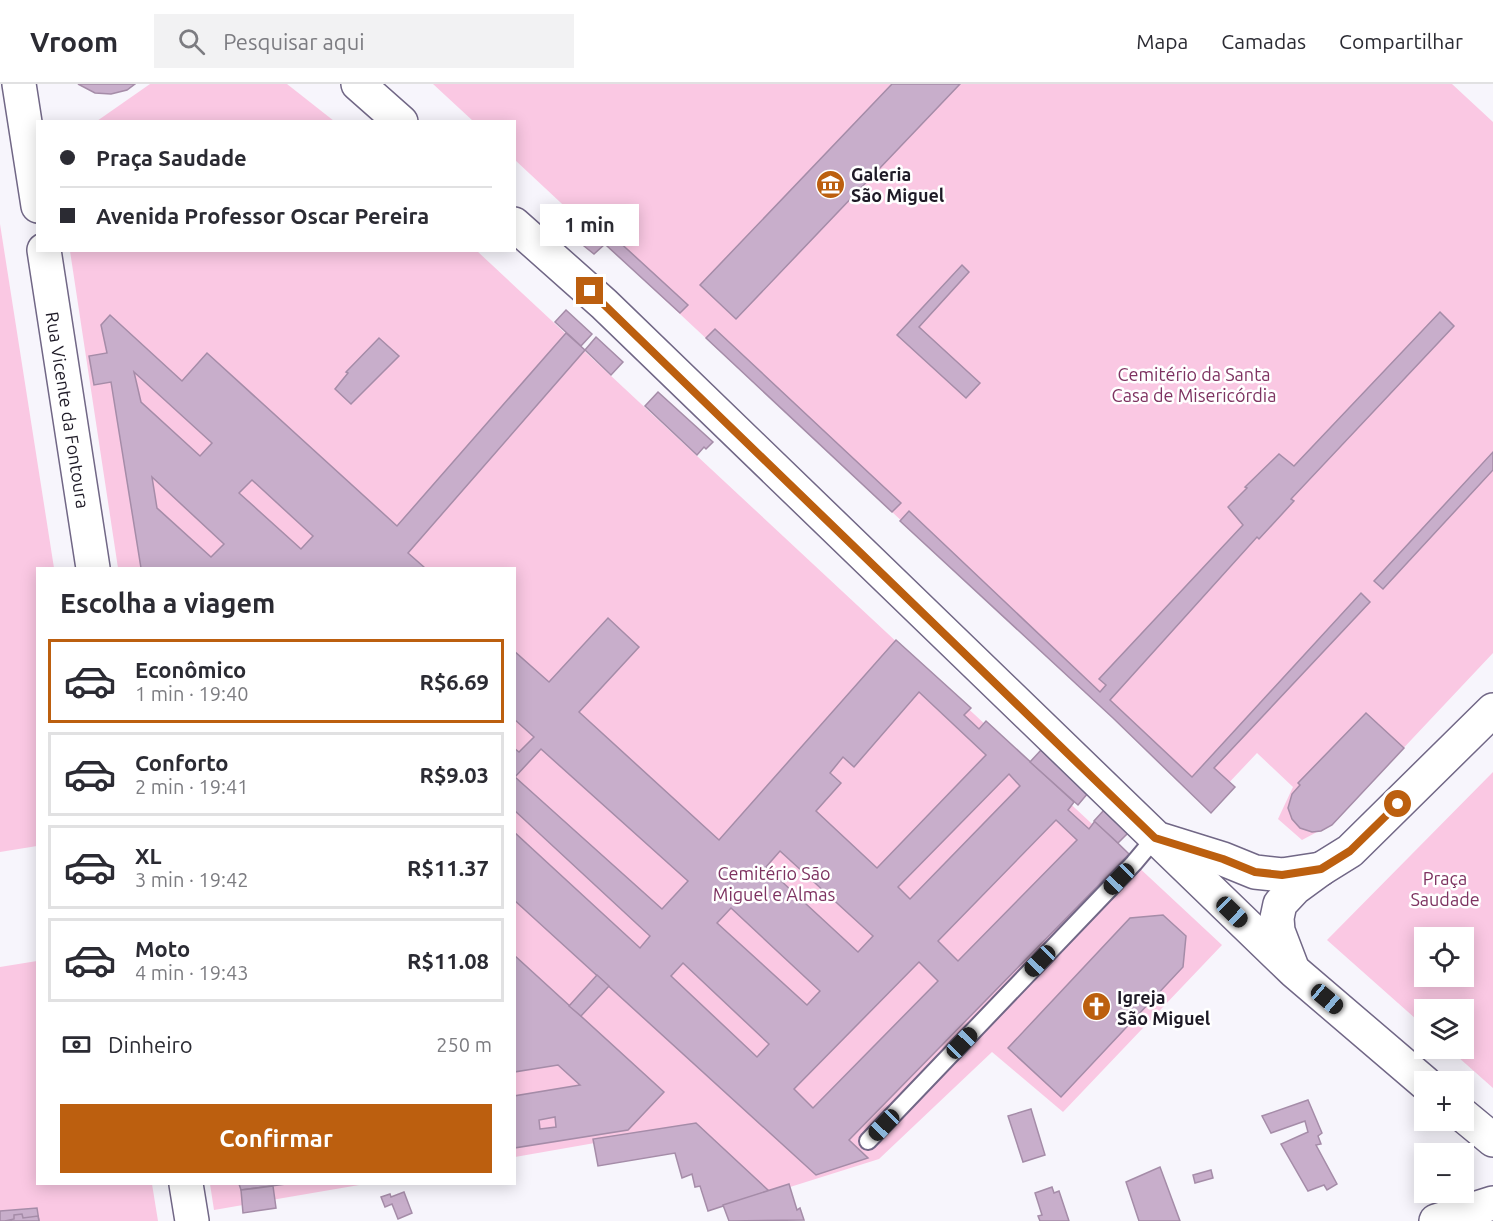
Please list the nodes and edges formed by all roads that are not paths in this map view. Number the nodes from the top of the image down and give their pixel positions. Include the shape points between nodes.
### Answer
1 (19, 84) edge
2 (358, 84) edge
3 (399, 120) edge
4 (36, 193) edge
5 (516, 226) edge
6 (44, 252) edge
7 (93, 567) edge
8 (1493, 710) edge
9 (1155, 838) junction
10 (1321, 869) junction
11 (1294, 971) junction
12 (1414, 1074) edge
13 (868, 1141) dead end
14 (186, 1185) edge
15 (1493, 1203) edge
16 (192, 1221) edge
17 (1436, 1221) edge

1 - 4 main road
2 - 3 main road
5 - 9 main road via 604,304
6 - 7 main road, Rua Vicente da Fontoura
8 - 10 main road via 1350,851
9 - 10 main road via 1255,872 1282,875
9 - 11 main road
9 - 13 lane
10 - 11 main road via 1280,904 1278,931
11 - 12 main road
14 - 16 main road
15 - 17 main road

